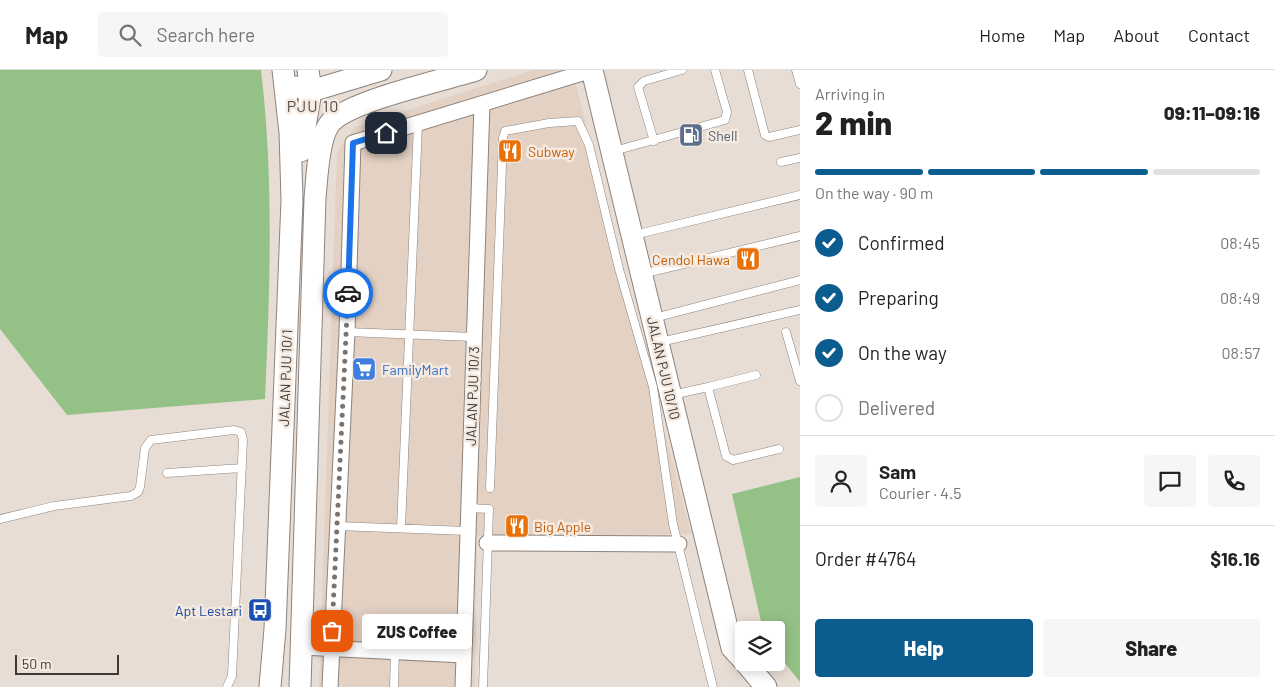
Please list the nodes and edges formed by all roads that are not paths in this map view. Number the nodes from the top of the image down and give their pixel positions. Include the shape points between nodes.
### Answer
1 (308, 70) edge
2 (379, 70) edge
3 (476, 70) edge
4 (592, 70) edge
5 (682, 70) edge
6 (715, 70) edge
7 (748, 70) edge
8 (796, 70) edge
9 (283, 74) edge
10 (441, 76) edge
11 (800, 84) edge
12 (311, 91) junction
13 (482, 104) junction
14 (418, 124) junction
15 (800, 130) edge
16 (654, 141) junction
17 (612, 151) junction
18 (800, 158) edge
19 (781, 162) dead end
20 (800, 195) edge
21 (292, 200) junction
22 (632, 236) junction
23 (800, 236) edge
24 (641, 274) junction
25 (800, 280) edge
26 (800, 310) edge
27 (652, 319) junction
28 (347, 332) junction
29 (786, 332) dead end
30 (409, 334) junction
31 (474, 337) junction
32 (658, 343) junction
33 (756, 374) dead end
34 (800, 381) edge
35 (708, 387) junction
36 (670, 395) junction
37 (779, 450) dead end
38 (242, 468) junction
39 (167, 473) dead end
40 (490, 488) dead end
41 (468, 508) junction
42 (0, 519) edge
43 (337, 526) junction
44 (401, 528) junction
45 (468, 531) junction
46 (487, 543) junction
47 (679, 544) junction
48 (301, 647) junction
49 (331, 648) junction
50 (395, 652) junction
51 (735, 652) edge
52 (464, 655) junction
53 (484, 656) junction
54 (752, 671) edge
55 (226, 687) edge
56 (270, 687) edge
57 (300, 687) edge
58 (330, 687) edge
59 (394, 687) edge
60 (462, 687) edge
61 (483, 687) edge
62 (713, 687) edge
63 (766, 687) edge

1 - 12 street
2 - 12 street
3 - 10 street
4 - 13 street
4 - 17 street, JALAN PJU 10/10
5 - 16 lane via 644,81 638,87
6 - 16 lane via 727,112 725,120
7 - 15 lane via 765,135 769,137
8 - 11 lane
9 - 12 street via 300,88
9 - 21 street, JALAN PJU 10/1 via 290,132
10 - 48 street, JALAN PJU 10/1 via 353,109 332,121 323,137 315,198
12 - 21 street via 301,143 301,171
13 - 14 street
13 - 31 street, JALAN PJU 10/3
14 - 28 street via 353,143
14 - 30 lane
16 - 17 lane
17 - 22 street, JALAN PJU 10/10
18 - 19 lane
20 - 22 lane
21 - 56 street, JALAN PJU 10/1
22 - 24 street, JALAN PJU 10/10
23 - 24 lane
24 - 27 street, JALAN PJU 10/10
25 - 27 lane
26 - 32 lane
27 - 32 street, JALAN PJU 10/10
28 - 30 lane
28 - 43 street
29 - 34 lane
30 - 31 lane
30 - 44 lane
31 - 41 street, JALAN PJU 10/3
32 - 36 street, JALAN PJU 10/10
33 - 35 lane
35 - 36 lane
35 - 37 lane via 726,456 733,460
36 - 51 street, JALAN PJU 10/10
38 - 39 lane
38 - 42 lane via 244,440 241,432 234,430 154,439 146,445 140,487 135,495 54,506
38 - 55 lane via 232,676
40 - 47 lane via 502,138 505,131 578,121 589,145 619,269 653,387
41 - 45 street, JALAN PJU 10/3
41 - 46 lane via 489,509
43 - 44 lane
43 - 49 street
44 - 45 lane
45 - 52 street, JALAN PJU 10/3
46 - 47 street
46 - 53 lane
47 - 62 lane
48 - 49 street
48 - 57 street, JALAN PJU 10/1
49 - 50 street
49 - 58 street
50 - 52 street
50 - 59 lane
52 - 53 lane
52 - 60 street, JALAN PJU 10/3
53 - 61 lane
54 - 63 street, JALAN PJU 10/10

